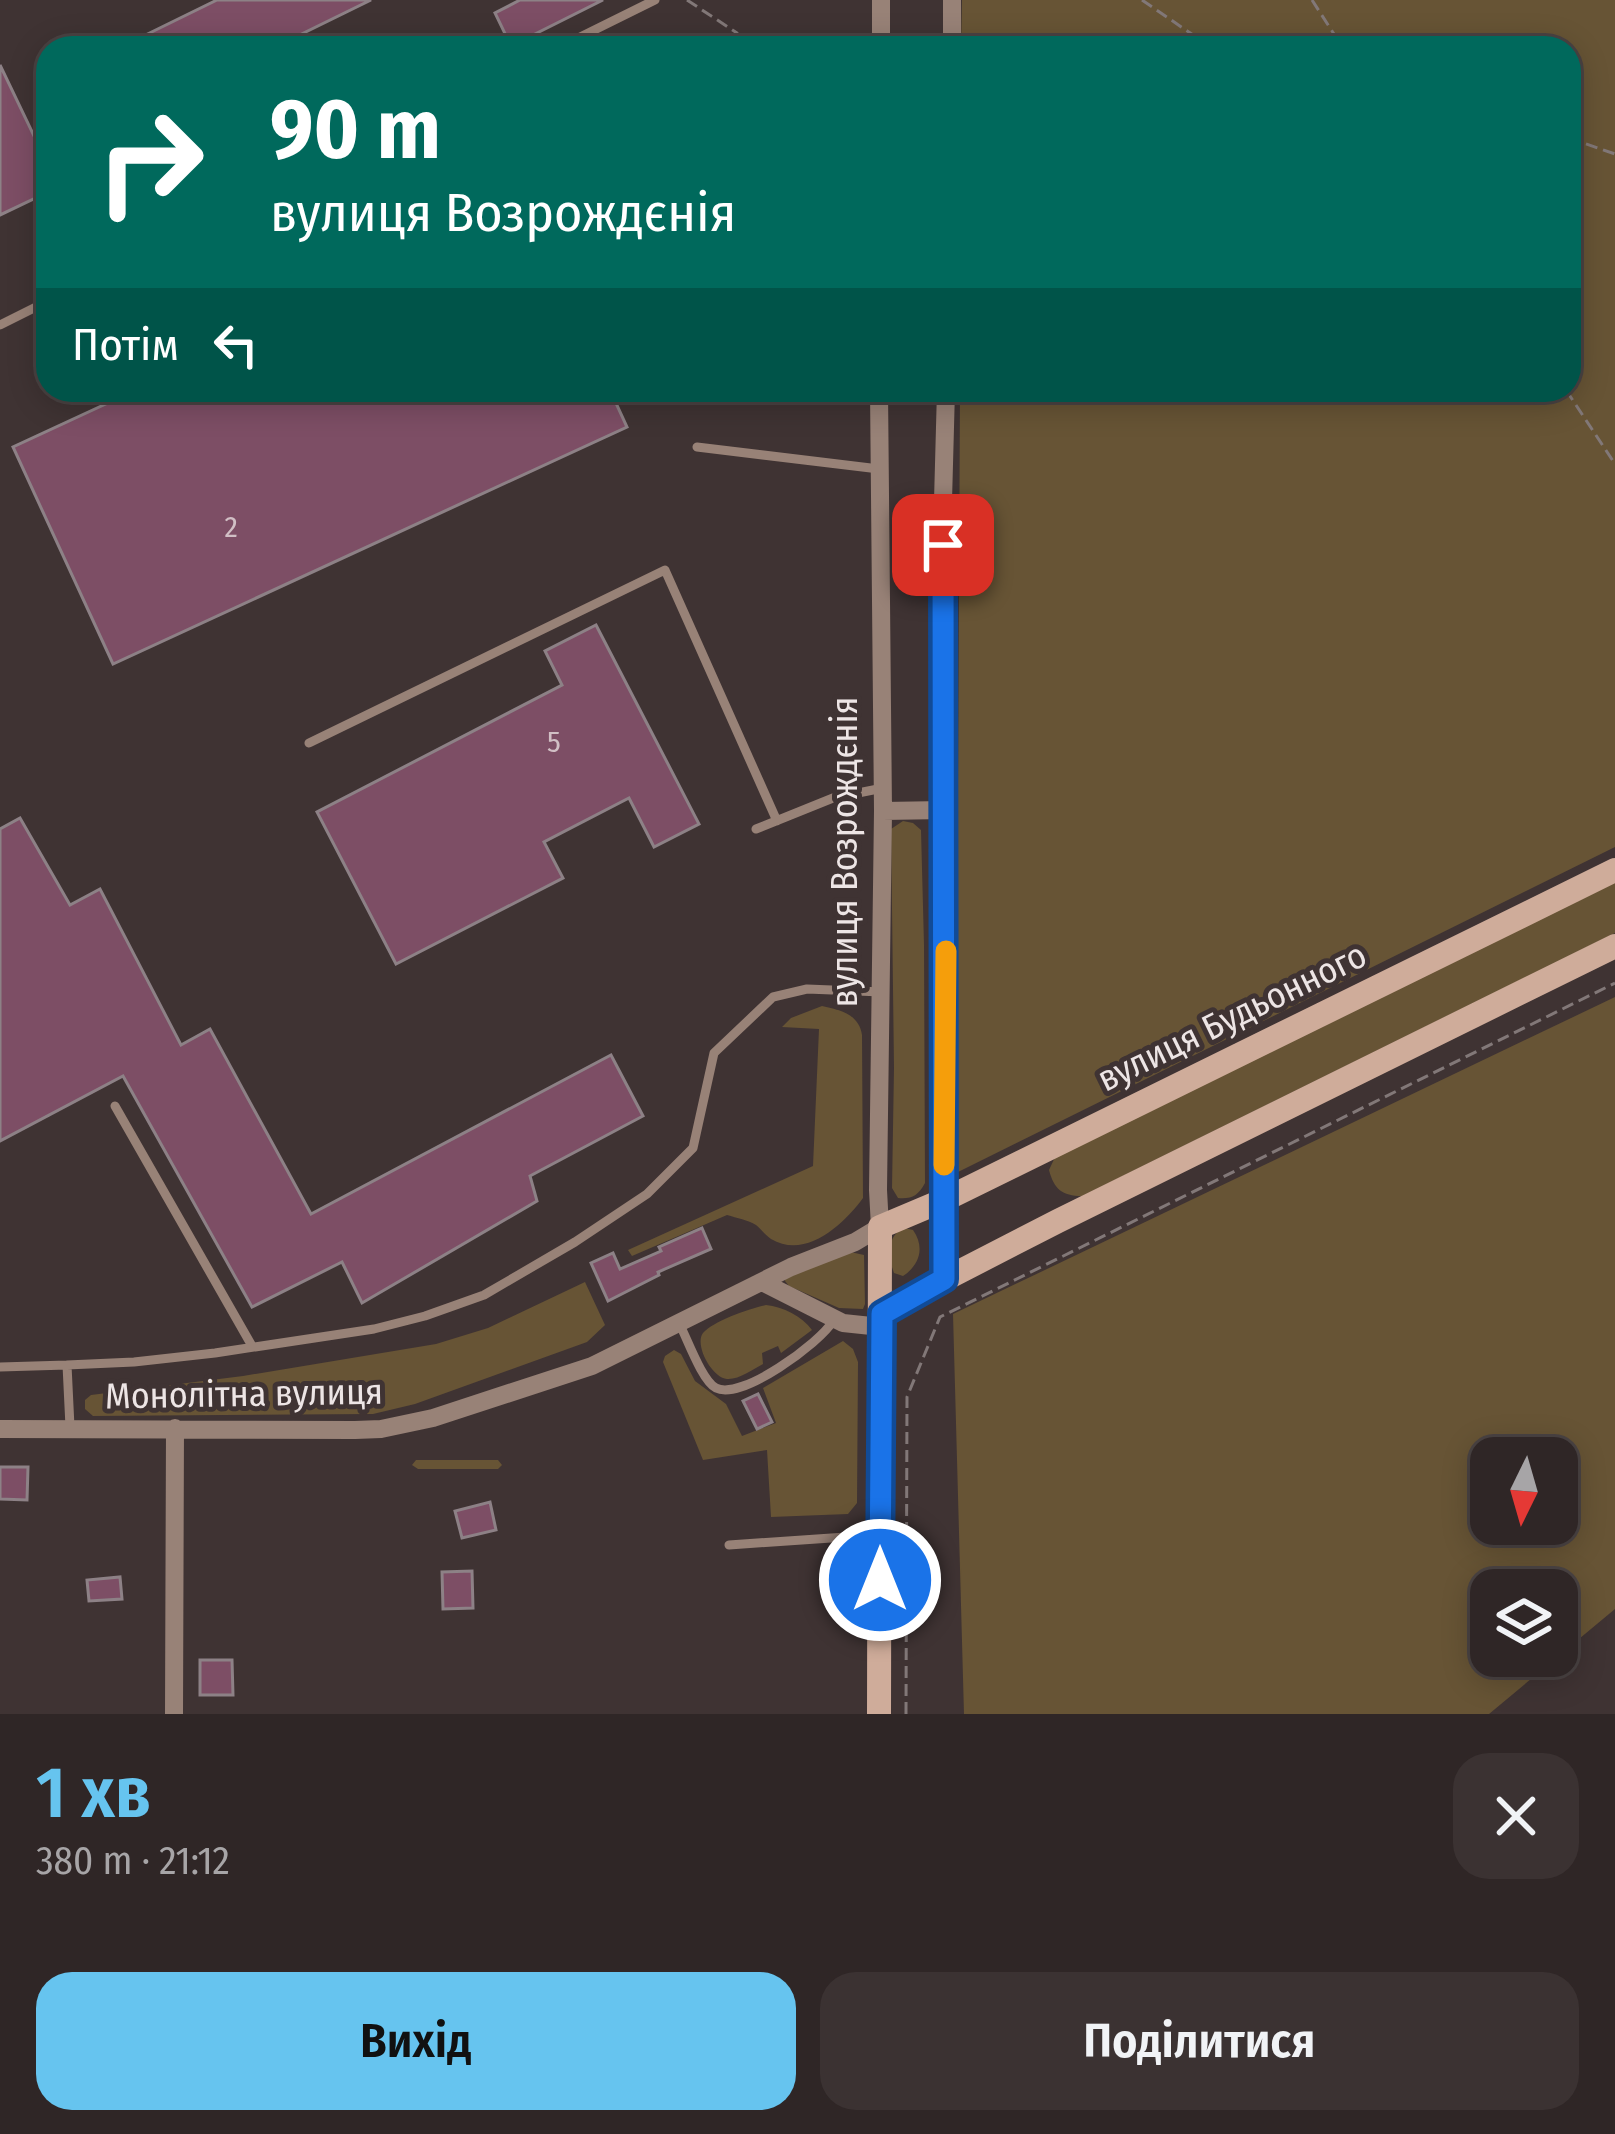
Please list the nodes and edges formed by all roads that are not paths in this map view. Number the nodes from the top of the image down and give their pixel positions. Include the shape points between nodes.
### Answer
1 (655, 0) edge
2 (881, 0) edge
3 (952, 0) edge
4 (582, 36) edge
5 (881, 36) edge
6 (952, 36) edge
7 (36, 307) edge
8 (0, 325) edge
9 (879, 402) edge
10 (946, 402) edge
11 (697, 447) dead end
12 (879, 469) junction
13 (309, 743) dead end
14 (883, 788) junction
15 (944, 810) junction
16 (883, 811) junction
17 (777, 821) junction
18 (756, 830) dead end
19 (1615, 870) edge
20 (1615, 946) edge
21 (882, 992) junction
22 (115, 1106) dead end
23 (944, 1200) junction
24 (880, 1227) junction
25 (944, 1279) junction
26 (764, 1283) junction
27 (834, 1319) junction
28 (881, 1321) junction
29 (680, 1323) junction
30 (252, 1346) junction
31 (68, 1365) junction
32 (0, 1367) edge
33 (175, 1427) junction
34 (0, 1429) edge
35 (70, 1429) junction
36 (880, 1535) junction
37 (729, 1545) dead end
38 (174, 1714) edge
39 (879, 1714) edge

1 - 4 lane
2 - 5 street
3 - 6 street
7 - 8 lane
9 - 12 street, вулиця Возрождєнія
10 - 15 street
11 - 12 lane
12 - 14 street, вулиця Возрождєнія
13 - 17 lane via 665,570
14 - 16 street, вулиця Возрождєнія
14 - 17 lane
15 - 16 street
15 - 23 street
16 - 21 street, вулиця Возрождєнія
17 - 18 lane
19 - 23 main road, вулиця Будьонного
20 - 25 main road
21 - 24 street, вулиця Возрождєнія
21 - 30 lane via 807,989 773,997 714,1053 694,1148 647,1194 484,1295 374,1329
22 - 30 lane
23 - 24 main road, вулиця Будьонного
23 - 25 main road
24 - 26 street, Монолітна вулиця
24 - 28 main road, вулиця Возрождєнія
25 - 28 main road
26 - 27 street
26 - 29 street, Монолітна вулиця
27 - 28 street via 856,1326
27 - 29 lane via 806,1349 729,1391 708,1381
28 - 36 main road, вулиця Возрождєнія
29 - 33 street, Монолітна вулиця via 592,1366 404,1425
30 - 31 lane
31 - 32 lane
31 - 35 lane
33 - 35 street, Монолітна вулиця
33 - 38 street
34 - 35 street, Монолітна вулиця
36 - 37 lane
36 - 39 main road, вулиця Возрождєнія

